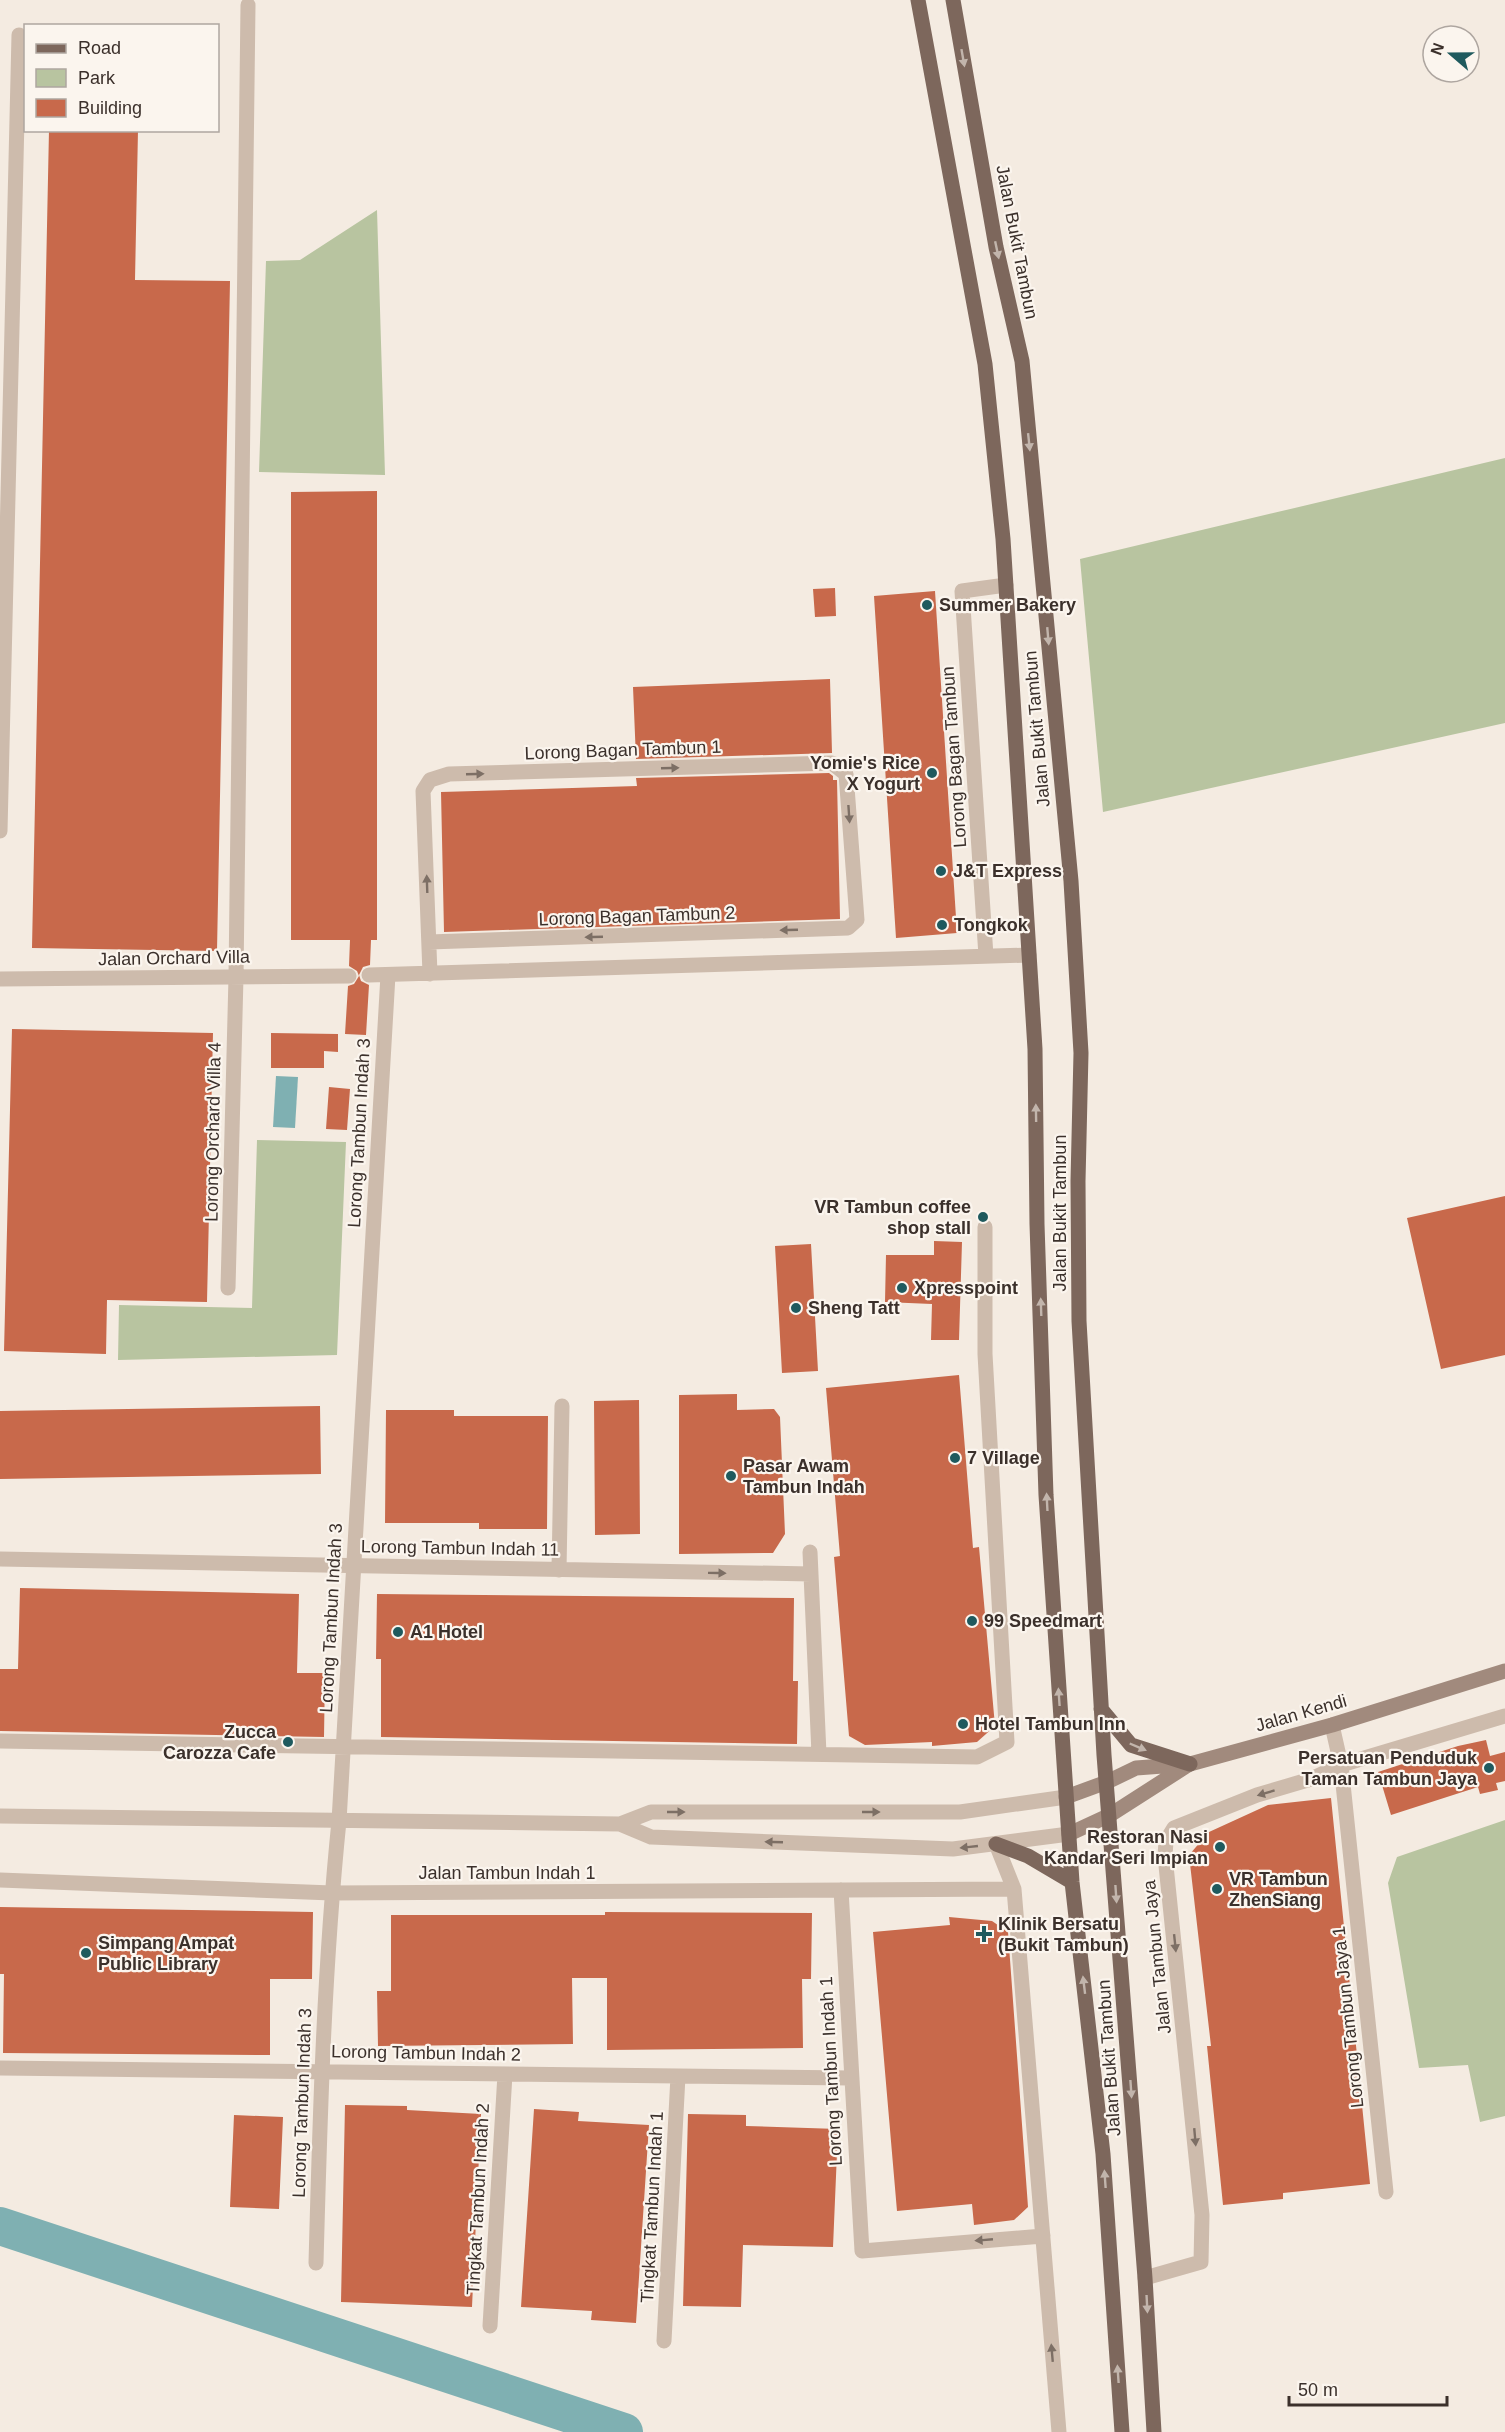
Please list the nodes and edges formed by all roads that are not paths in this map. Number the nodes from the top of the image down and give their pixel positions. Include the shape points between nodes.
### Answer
1 (918, 0) edge
2 (952, 0) edge
3 (248, 5) dead end
4 (19, 35) dead end
5 (1006, 585) junction
6 (0, 831) edge
7 (848, 928) joint
8 (429, 942) junction
9 (1029, 955) junction
10 (986, 956) junction
11 (430, 974) junction
12 (369, 975) dead end
13 (388, 975) junction
14 (349, 976) dead end
15 (236, 977) junction
16 (0, 980) edge
17 (985, 1227) dead end
18 (228, 1288) dead end
19 (562, 1406) dead end
20 (810, 1552) dead end
21 (0, 1559) edge
22 (354, 1565) junction
23 (559, 1570) junction
24 (811, 1574) junction
25 (1505, 1671) edge
26 (1101, 1709) junction
27 (1505, 1716) edge
28 (1332, 1725) junction
29 (0, 1741) edge
30 (344, 1746) junction
31 (819, 1754) junction
32 (1190, 1764) junction
33 (1341, 1765) junction
34 (1107, 1782) junction
35 (1066, 1797) junction
36 (1110, 1815) junction
37 (0, 1816) edge
38 (339, 1821) junction
39 (620, 1824) junction
40 (1069, 1834) junction
41 (996, 1844) junction
42 (0, 1880) edge
43 (1072, 1882) junction
44 (841, 1890) junction
45 (1014, 1890) junction
46 (332, 1893) junction
47 (0, 2068) edge
48 (321, 2072) junction
49 (505, 2074) junction
50 (678, 2076) junction
51 (851, 2078) junction
52 (1386, 2192) dead end
53 (1043, 2236) junction
54 (316, 2263) dead end
55 (1145, 2278) junction
56 (490, 2326) dead end
57 (664, 2341) dead end
58 (1059, 2432) edge
59 (1122, 2432) edge
60 (1154, 2432) edge

1 - 5 main road, Jalan Bukit Tambun via 985,364
2 -> 26 main road, Jalan Bukit Tambun via 996,247 1022,362 1071,881 1081,1053 1079,1321
3 - 15 street, Lorong Orchard Villa 4
4 - 6 street
5 - 9 main road, Jalan Bukit Tambun
5 - 10 street, Lorong Bagan Tambun via 962,591
7 -> 8 street, Lorong Bagan Tambun 2
8 -> 7 street, Lorong Bagan Tambun 1 via 423,791 430,780 449,774 832,763 846,774 857,920
8 - 11 street
9 - 10 street
35 -> 9 main road, Jalan Bukit Tambun via 1046,1495 1035,1049
10 - 11 street
11 - 13 street
12 - 13 street
13 - 22 street, Lorong Tambun Indah 3
14 - 15 street, Jalan Orchard Villa
15 - 16 street, Jalan Orchard Villa
15 - 18 street, Lorong Orchard Villa 4
17 - 31 street via 986,1354 1007,1742 977,1757
19 - 23 street
20 - 24 street
21 - 22 street, Lorong Tambun Indah 11
22 - 23 street, Lorong Tambun Indah 11
22 - 30 street, Lorong Tambun Indah 3
23 -> 24 street, Lorong Tambun Indah 11
24 - 31 street
25 - 28 street, Jalan Kendi
26 -> 32 main road via 1131,1745
26 - 34 main road, Jalan Bukit Tambun
27 - 33 street, Jalan Tambun Jaya
28 - 32 street, Jalan Kendi
28 - 33 street
29 - 30 street
30 - 31 street
30 - 38 street, Lorong Tambun Indah 3
32 - 34 street, Jalan Kendi via 1136,1768
32 - 36 street
33 - 52 street, Lorong Tambun Jaya 1
33 -> 55 street, Jalan Tambun Jaya via 1174,1828 1166,1841 1202,2215 1201,2262
34 - 35 street
34 - 36 main road, Jalan Bukit Tambun
39 -> 35 street via 651,1812 960,1812
35 - 40 main road, Jalan Bukit Tambun
36 - 40 street
36 -> 55 main road, Jalan Bukit Tambun
37 - 38 street
38 - 39 street
38 - 46 street, Lorong Tambun Indah 3
41 -> 39 street via 953,1849 651,1837
40 - 41 street
40 - 43 main road, Jalan Bukit Tambun
41 - 43 main road via 1028,1856
41 - 45 street
42 - 46 street, Jalan Tambun Indah 1
59 -> 43 main road, Jalan Bukit Tambun via 1103,2154
44 - 45 street, Jalan Tambun Indah 1
44 - 46 street, Jalan Tambun Indah 1
44 - 51 street, Lorong Tambun Indah 1
45 - 53 street
46 - 48 street, Lorong Tambun Indah 3
47 - 48 street, Lorong Tambun Indah 2
48 - 49 street, Lorong Tambun Indah 2
48 - 54 street, Lorong Tambun Indah 3
49 - 50 street, Lorong Tambun Indah 2
49 - 56 street, Tingkat Tambun Indah 2
50 - 51 street, Lorong Tambun Indah 2
50 - 57 street, Tingkat Tambun Indah 1
53 -> 51 street, Lorong Tambun Indah 1 via 862,2251
58 -> 53 street
55 -> 60 main road, Jalan Bukit Tambun

